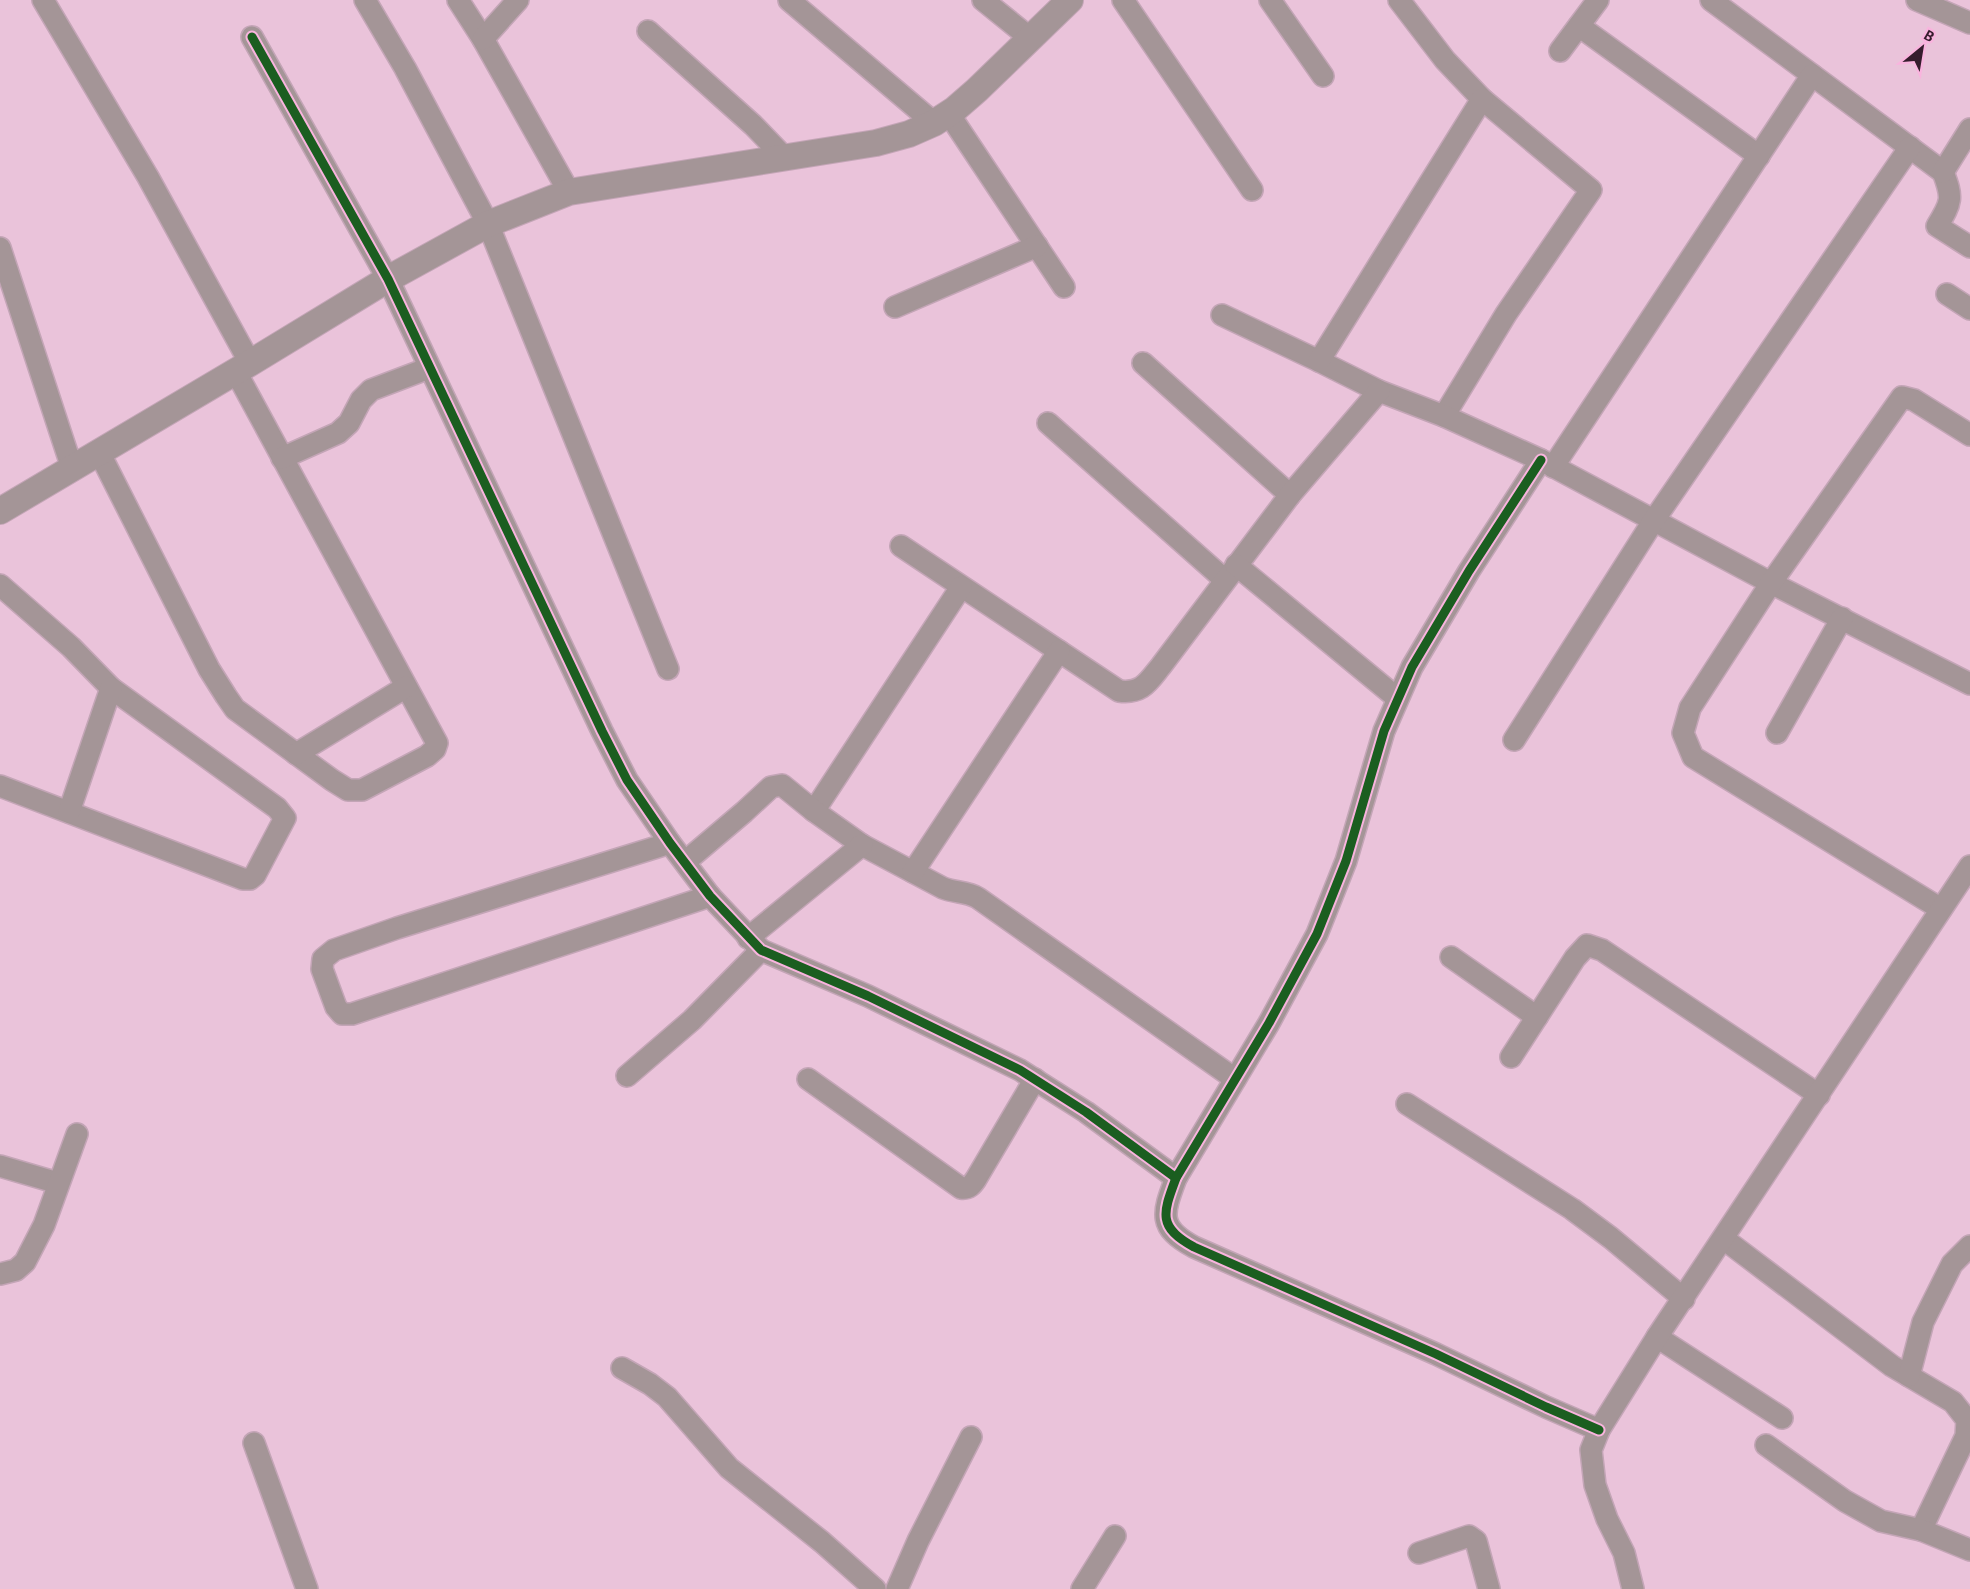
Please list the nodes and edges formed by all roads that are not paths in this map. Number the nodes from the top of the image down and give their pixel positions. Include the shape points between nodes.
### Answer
1 (43, 0) edge
2 (365, 0) edge
3 (458, 0) edge
4 (518, 0) edge
5 (789, 0) edge
6 (983, 0) edge
7 (1070, 0) edge
8 (1123, 0) edge
9 (1270, 0) edge
10 (1399, 0) edge
11 (1598, 0) edge
12 (1711, 0) edge
13 (1917, 0) edge
14 (1970, 23) edge
15 (1579, 26) junction
16 (648, 31) dead end
17 (252, 37) dead end
18 (1030, 38) junction
19 (483, 39) junction
20 (1560, 51) dead end
21 (1812, 75) junction
22 (1323, 76) dead end
23 (1482, 99) junction
24 (941, 118) junction
25 (1970, 129) edge
26 (1910, 147) junction
27 (1759, 156) junction
28 (785, 158) junction
29 (1943, 171) junction
30 (1252, 190) dead end
31 (569, 192) junction
32 (488, 224) junction
33 (1037, 246) junction
34 (1970, 247) edge
35 (0, 248) edge
36 (387, 279) junction
37 (1064, 287) dead end
38 (1947, 294) dead end
39 (895, 307) dead end
40 (1970, 309) edge
41 (1222, 315) dead end
42 (1319, 360) junction
43 (1143, 363) dead end
44 (243, 368) junction
45 (429, 368) junction
46 (1379, 391) junction
47 (1444, 416) junction
48 (1048, 423) dead end
49 (1970, 435) edge
50 (99, 452) junction
51 (282, 458) junction
52 (1547, 464) junction
53 (72, 468) junction
54 (1290, 495) junction
55 (0, 511) edge
56 (1654, 520) junction
57 (901, 546) dead end
58 (1230, 573) junction
59 (1771, 583) junction
60 (0, 585) edge
61 (961, 587) junction
62 (1842, 618) junction
63 (1059, 651) junction
64 (668, 669) dead end
65 (1970, 684) edge
66 (406, 687) junction
67 (111, 688) junction
68 (1398, 698) junction
69 (1777, 733) dead end
70 (1514, 740) dead end
71 (296, 754) junction
72 (0, 786) edge
73 (814, 811) junction
74 (69, 812) junction
75 (670, 843) junction
76 (862, 844) junction
77 (685, 862) junction
78 (1970, 866) edge
79 (912, 872) junction
80 (710, 896) junction
81 (1941, 909) junction
82 (754, 944) junction
83 (1451, 957) dead end
84 (1537, 1017) junction
85 (1511, 1057) dead end
86 (627, 1076) dead end
87 (808, 1079) dead end
88 (1235, 1079) junction
89 (1035, 1080) junction
90 (1819, 1095) junction
91 (1407, 1104) dead end
92 (77, 1134) dead end
93 (0, 1166) edge
94 (1176, 1178) junction
95 (58, 1183) junction
96 (1724, 1239) junction
97 (1970, 1246) edge
98 (1961, 1268) edge
99 (0, 1274) edge
100 (1684, 1299) junction
101 (1657, 1338) junction
102 (622, 1368) dead end
103 (1909, 1376) junction
104 (1782, 1418) dead end
105 (1599, 1430) junction
106 (971, 1437) dead end
107 (254, 1443) dead end
108 (1766, 1444) dead end
109 (1921, 1530) junction
110 (1115, 1536) dead end
111 (1970, 1550) edge
112 (1419, 1553) dead end
113 (307, 1589) edge
114 (875, 1589) edge
115 (897, 1589) edge
116 (1082, 1589) edge
117 (1489, 1589) edge
118 (1633, 1589) edge

1 - 44 street via 148,177
2 - 32 street
3 - 19 street
4 - 19 street
5 - 24 street
6 - 18 street
7 - 18 street
8 - 30 street
9 - 22 street
10 - 23 street via 1445,60
11 - 15 street
12 - 21 street
13 - 14 street
15 - 20 street
15 - 27 street
16 - 28 street
17 - 36 street
18 - 24 street via 977,90
19 - 31 street
21 - 26 street
21 - 27 street
23 - 42 street
23 - 47 street via 1592,190 1506,314
24 - 28 street via 909,134 876,143
24 - 33 street
25 - 29 street
26 - 29 street
26 - 56 street
27 - 52 street
28 - 31 street
29 - 34 street via 1950,190 1949,206 1937,226
31 - 32 street
32 - 36 street
32 - 64 street
33 - 37 street
33 - 39 street
35 - 53 street
36 - 44 street
36 - 45 street
38 - 40 street
41 - 42 street
42 - 46 street
43 - 54 street
44 - 50 street
44 - 51 street
45 - 51 street via 371,390 338,434
45 - 75 street via 607,741 627,780
46 - 47 street
46 - 54 street
47 - 52 street
48 - 58 street
49 - 59 street via 1914,400 1902,397
50 - 53 street
50 - 71 street via 226,696 235,709
51 - 66 street
52 - 56 street
52 - 68 street via 1453,597
53 - 55 street
54 - 58 street
56 - 59 street
56 - 70 street
57 - 61 street
58 - 63 street via 1143,688 1119,691
58 - 68 street
59 - 62 street
59 - 81 street via 1690,708 1683,733 1693,757
60 - 67 street
61 - 63 street
61 - 73 street
62 - 65 street
62 - 69 street
63 - 79 street
66 - 71 street
66 - 71 street via 437,743 427,756 362,790 348,790
67 - 74 street
67 - 74 street via 277,808 285,818 255,875 243,879
68 - 88 street via 1384,731 1346,861 1317,934
72 - 74 street
73 - 76 street
73 - 77 street via 782,785 771,786
75 - 77 street
75 - 80 street via 334,950 323,959 322,969 336,1007 342,1014 351,1014
76 - 79 street
76 - 82 street
77 - 80 street
78 - 81 street
79 - 88 street via 950,891 971,893
80 - 82 street
81 - 90 street
82 - 86 street via 692,1020
82 - 89 street via 907,1014
83 - 84 street
84 - 85 street
84 - 90 street via 1575,957 1587,945 1602,950
87 - 89 street via 966,1189 976,1179
88 - 94 street
89 - 94 street
90 - 96 street
91 - 100 street via 1572,1209
92 - 95 street
93 - 95 street
94 - 105 street via 1165,1218 1168,1228 1180,1239
95 - 99 street via 44,1225 25,1262
96 - 100 street
96 - 103 street
97 - 98 street
98 - 103 street via 1923,1322
100 - 101 street
101 - 104 street
101 - 105 street
102 - 114 street via 667,1397 729,1468
103 - 109 street via 1953,1402 1967,1420 1966,1436
105 - 118 street via 1592,1450 1595,1485 1624,1553
106 - 115 street
107 - 113 street
108 - 109 street via 1845,1501 1881,1521
109 - 111 street
110 - 116 street
112 - 117 street via 1469,1536 1476,1541

